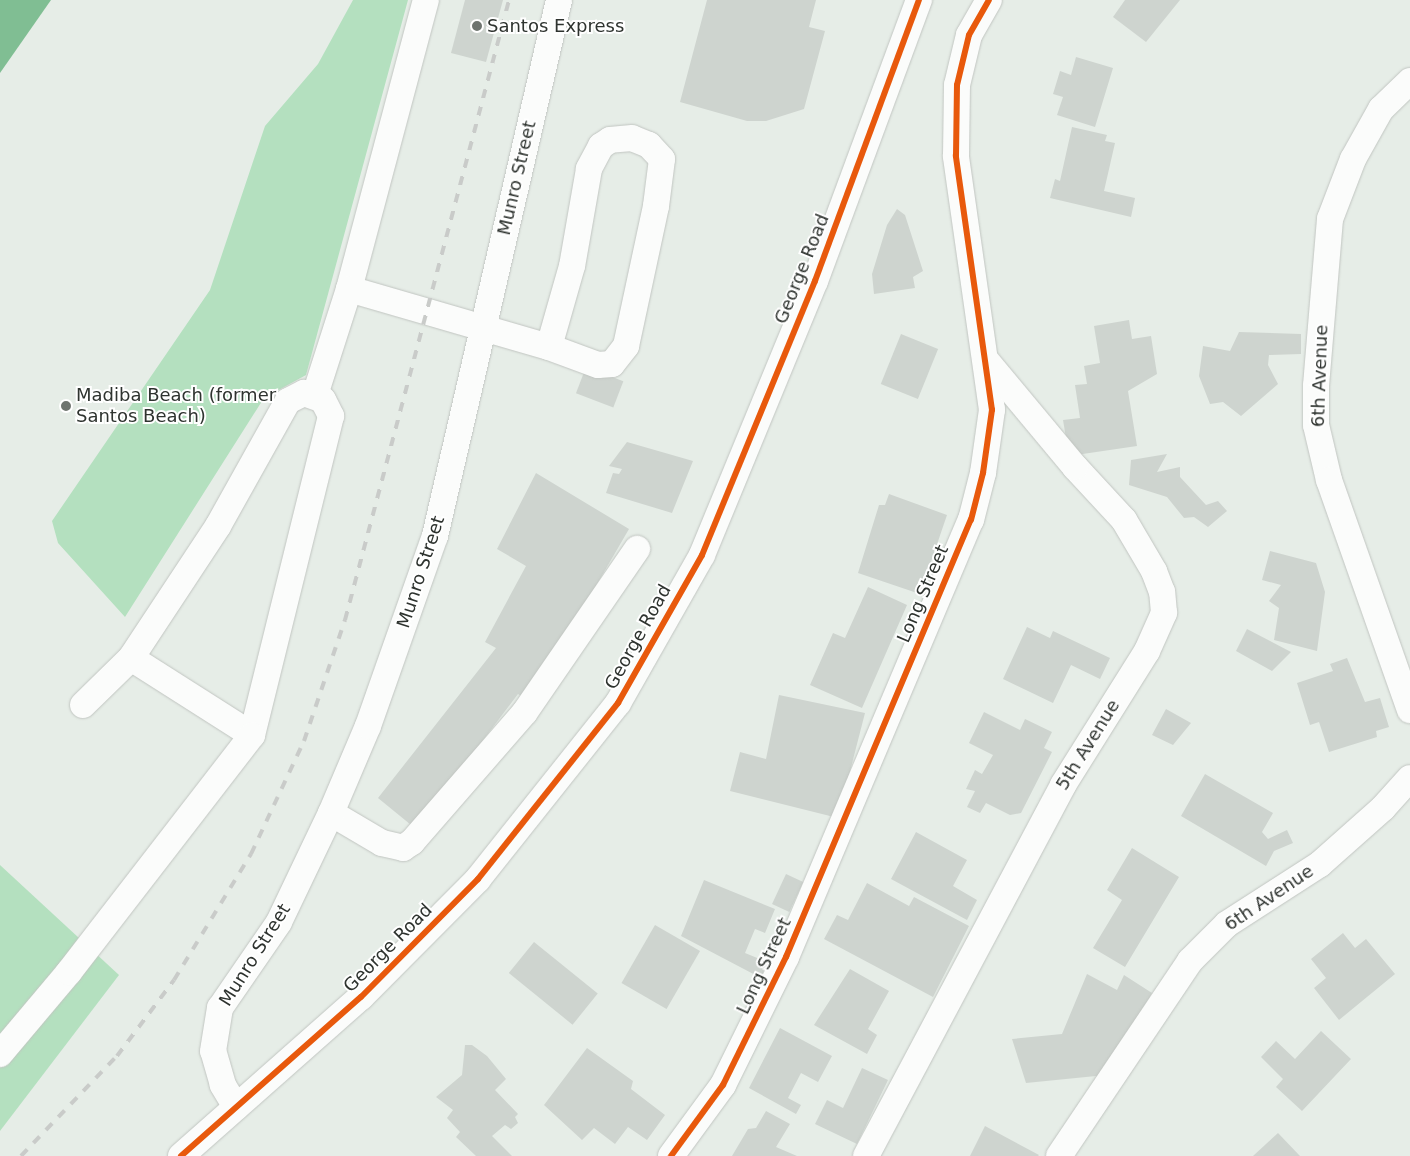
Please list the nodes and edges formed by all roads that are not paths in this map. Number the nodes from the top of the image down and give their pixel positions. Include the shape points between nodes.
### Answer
1 (426, 0) edge
2 (559, 0) edge
3 (919, 0) edge
4 (989, 0) edge
5 (1410, 81) edge
6 (349, 289) junction
7 (482, 327) junction
8 (549, 346) junction
9 (986, 360) junction
10 (315, 395) junction
11 (637, 549) dead end
12 (131, 658) junction
13 (83, 705) dead end
14 (1410, 710) edge
15 (252, 735) junction
16 (1410, 778) edge
17 (330, 813) junction
18 (0, 1054) edge
19 (236, 1108) junction
20 (181, 1156) edge
21 (671, 1156) edge
22 (866, 1156) edge
23 (1059, 1156) edge

1 - 6 street
2 - 7 street, Munro Street
3 - 19 street, George Road via 815,281 702,555 618,703 478,879 361,997
4 - 9 street, Long Street via 969,35 957,85 956,147
5 - 14 street, 6th Avenue via 1381,109 1353,159 1330,219 1316,425 1329,480
6 - 7 street
6 - 10 street
7 - 8 street
7 - 17 street, Munro Street via 435,536 368,726
8 - 8 street via 556,335 572,266 589,170 601,146 610,140 632,138 650,145 662,159 647,257 626,346 612,364 598,365
9 - 21 street, Long Street via 992,410 983,473 971,520 786,957 722,1086
9 - 22 street, 5th Avenue via 1124,520 1154,571 1162,592 1164,612 1147,651 1062,785
10 - 12 street via 304,393 288,401 218,526
10 - 15 street via 323,400 331,416
11 - 17 street via 525,712 412,842 403,848 382,844
12 - 13 street
12 - 15 street
15 - 18 street via 69,972
16 - 23 street, 6th Avenue via 1383,808 1320,864 1227,924 1190,961
17 - 19 street, Munro Street via 279,922 220,1008 213,1052 223,1085
19 - 20 street, George Road

